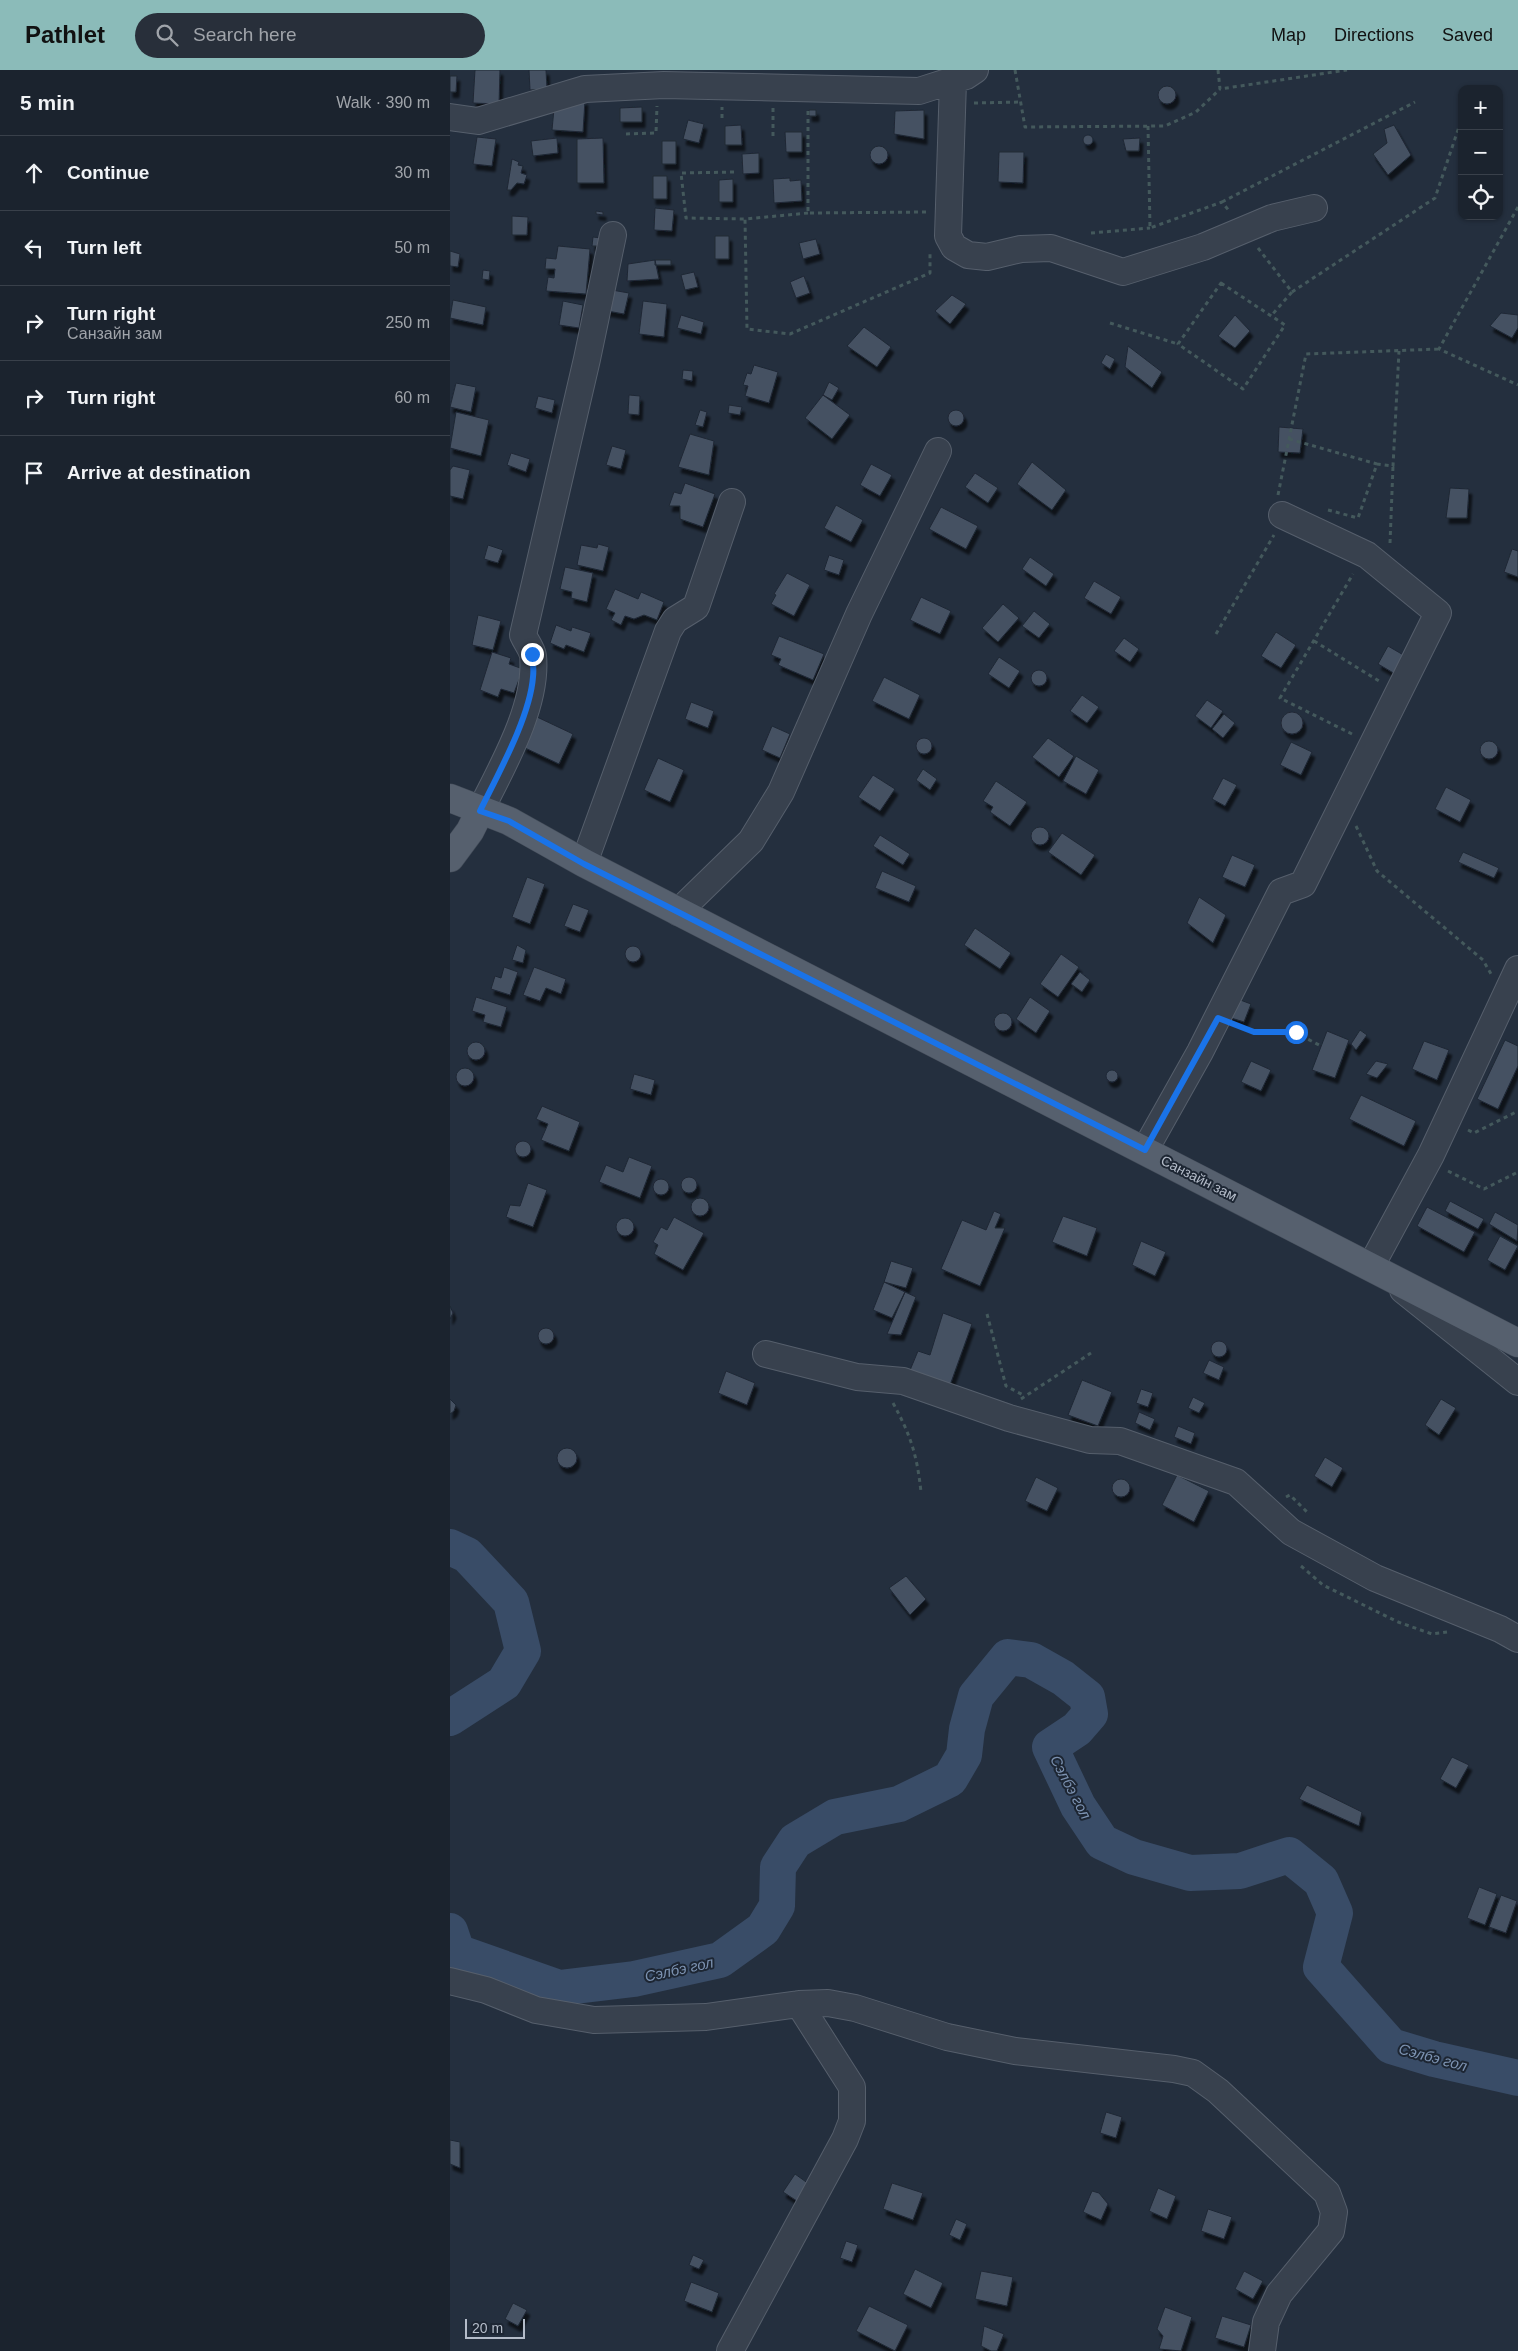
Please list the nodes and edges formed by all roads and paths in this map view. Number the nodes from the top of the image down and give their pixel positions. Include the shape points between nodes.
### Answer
1 (1015, 70) edge
2 (1218, 70) edge
3 (1347, 70) edge
4 (964, 75) edge
5 (658, 86) junction
6 (773, 88) junction
7 (1220, 89) junction
8 (808, 102) dead end
9 (1020, 102) junction
10 (1416, 102) dead end
11 (967, 104) dead end
12 (450, 117) edge
13 (1458, 130) edge
14 (626, 134) dead end
15 (773, 138) dead end
16 (734, 172) dead end
17 (1222, 202) dead end
18 (930, 203) dead end
19 (1518, 207) edge
20 (1314, 208) dead end
21 (808, 213) junction
22 (746, 219) junction
23 (1150, 228) dead end
24 (1091, 233) dead end
25 (613, 235) dead end
26 (930, 247) dead end
27 (1292, 292) dead end
28 (1110, 323) dead end
29 (1178, 344) junction
30 (1439, 349) junction
31 (1399, 351) junction
32 (1518, 385) edge
33 (1289, 439) junction
34 (938, 451) dead end
35 (1377, 464) junction
36 (1393, 466) junction
37 (732, 502) dead end
38 (1322, 508) dead end
39 (1282, 514) junction
40 (1390, 548) dead end
41 (1345, 569) dead end
42 (1353, 574) junction
43 (1362, 579) dead end
44 (1216, 634) dead end
45 (1314, 641) junction
46 (1381, 682) dead end
47 (1356, 736) dead end
48 (450, 798) edge
49 (480, 811) junction
50 (1355, 822) dead end
51 (450, 858) edge
52 (584, 864) junction
53 (678, 912) junction
54 (1518, 969) edge
55 (1504, 999) junction
56 (1218, 1018) junction
57 (1321, 1046) dead end
58 (1518, 1111) edge
59 (1446, 1122) junction
60 (1145, 1150) junction
61 (1427, 1161) junction
62 (1516, 1173) dead end
63 (1381, 1271) junction
64 (987, 1314) dead end
65 (1518, 1343) edge
66 (1091, 1353) dead end
67 (766, 1354) dead end
68 (878, 1379) junction
69 (1518, 1382) edge
70 (1025, 1396) junction
71 (1009, 1418) junction
72 (921, 1492) dead end
73 (1518, 1640) edge
74 (450, 1981) edge
75 (800, 2004) junction
76 (730, 2351) edge
77 (1262, 2351) edge

1 - 9 path
2 - 7 path
3 - 7 path
4 - 6 street via 919,91
4 - 20 street via 948,236 954,247 968,255 986,257 1021,249 1051,248 1124,272 1203,247 1272,218
5 - 6 street
5 - 12 street via 585,88 478,121
5 - 14 path via 656,134
6 - 15 path
7 - 9 path via 1196,112 1165,126 1025,127
8 - 21 path
9 - 11 path
10 - 17 path
13 - 27 path via 1435,198
16 - 22 path via 681,173 686,218
18 - 21 path via 930,212
19 - 30 path
21 - 22 path
22 - 26 path via 747,329 790,334 930,273
23 - 24 path
25 - 49 street via 523,635 532,654 533,678 525,710 504,763
28 - 29 path
29 - 29 path via 1243,389 1285,325 1221,284
30 - 31 path
30 - 32 path
31 - 33 path via 1306,354
31 - 36 path
33 - 35 path
33 - 39 path via 1278,496
34 - 53 street via 859,614 781,792 751,841
35 - 36 path
35 - 38 path via 1358,518
36 - 40 path
37 - 52 street via 696,608 675,620 668,631
39 - 44 path
39 - 56 street via 1367,555 1438,614 1303,884 1282,892
41 - 42 path
42 - 43 path
42 - 45 path
45 - 46 path
45 - 47 path via 1280,698
48 - 49 main road, Санзайн зам
49 - 51 main road
49 - 52 main road, Санзайн зам via 509,821
50 - 55 path via 1377,871 1483,960
52 - 53 main road, Санзайн зам
53 - 60 main road, Санзайн зам
54 - 55 street
55 - 59 street
56 - 57 path via 1254,1032 1296,1032
56 - 60 street
58 - 59 path via 1474,1133
59 - 61 street
60 - 63 main road, Санзайн зам
61 - 62 path via 1484,1189
61 - 63 street
63 - 65 main road, Санзайн зам
63 - 69 street
64 - 70 path via 1006,1386
66 - 70 path
67 - 68 street via 857,1378
68 - 71 street via 903,1381
68 - 72 path via 906,1427 917,1456
70 - 71 path via 1016,1404
71 - 73 street via 1090,1440 1120,1441 1236,1482 1291,1532 1375,1578 1500,1629
74 - 75 street via 486,1990 536,2010 594,2020 706,2017
75 - 76 street via 852,2087 852,2121
75 - 77 street via 846,2006 947,2037 1015,2051 1174,2069 1193,2073 1218,2091 1327,2193 1334,2212 1330,2231 1278,2294 1266,2322

